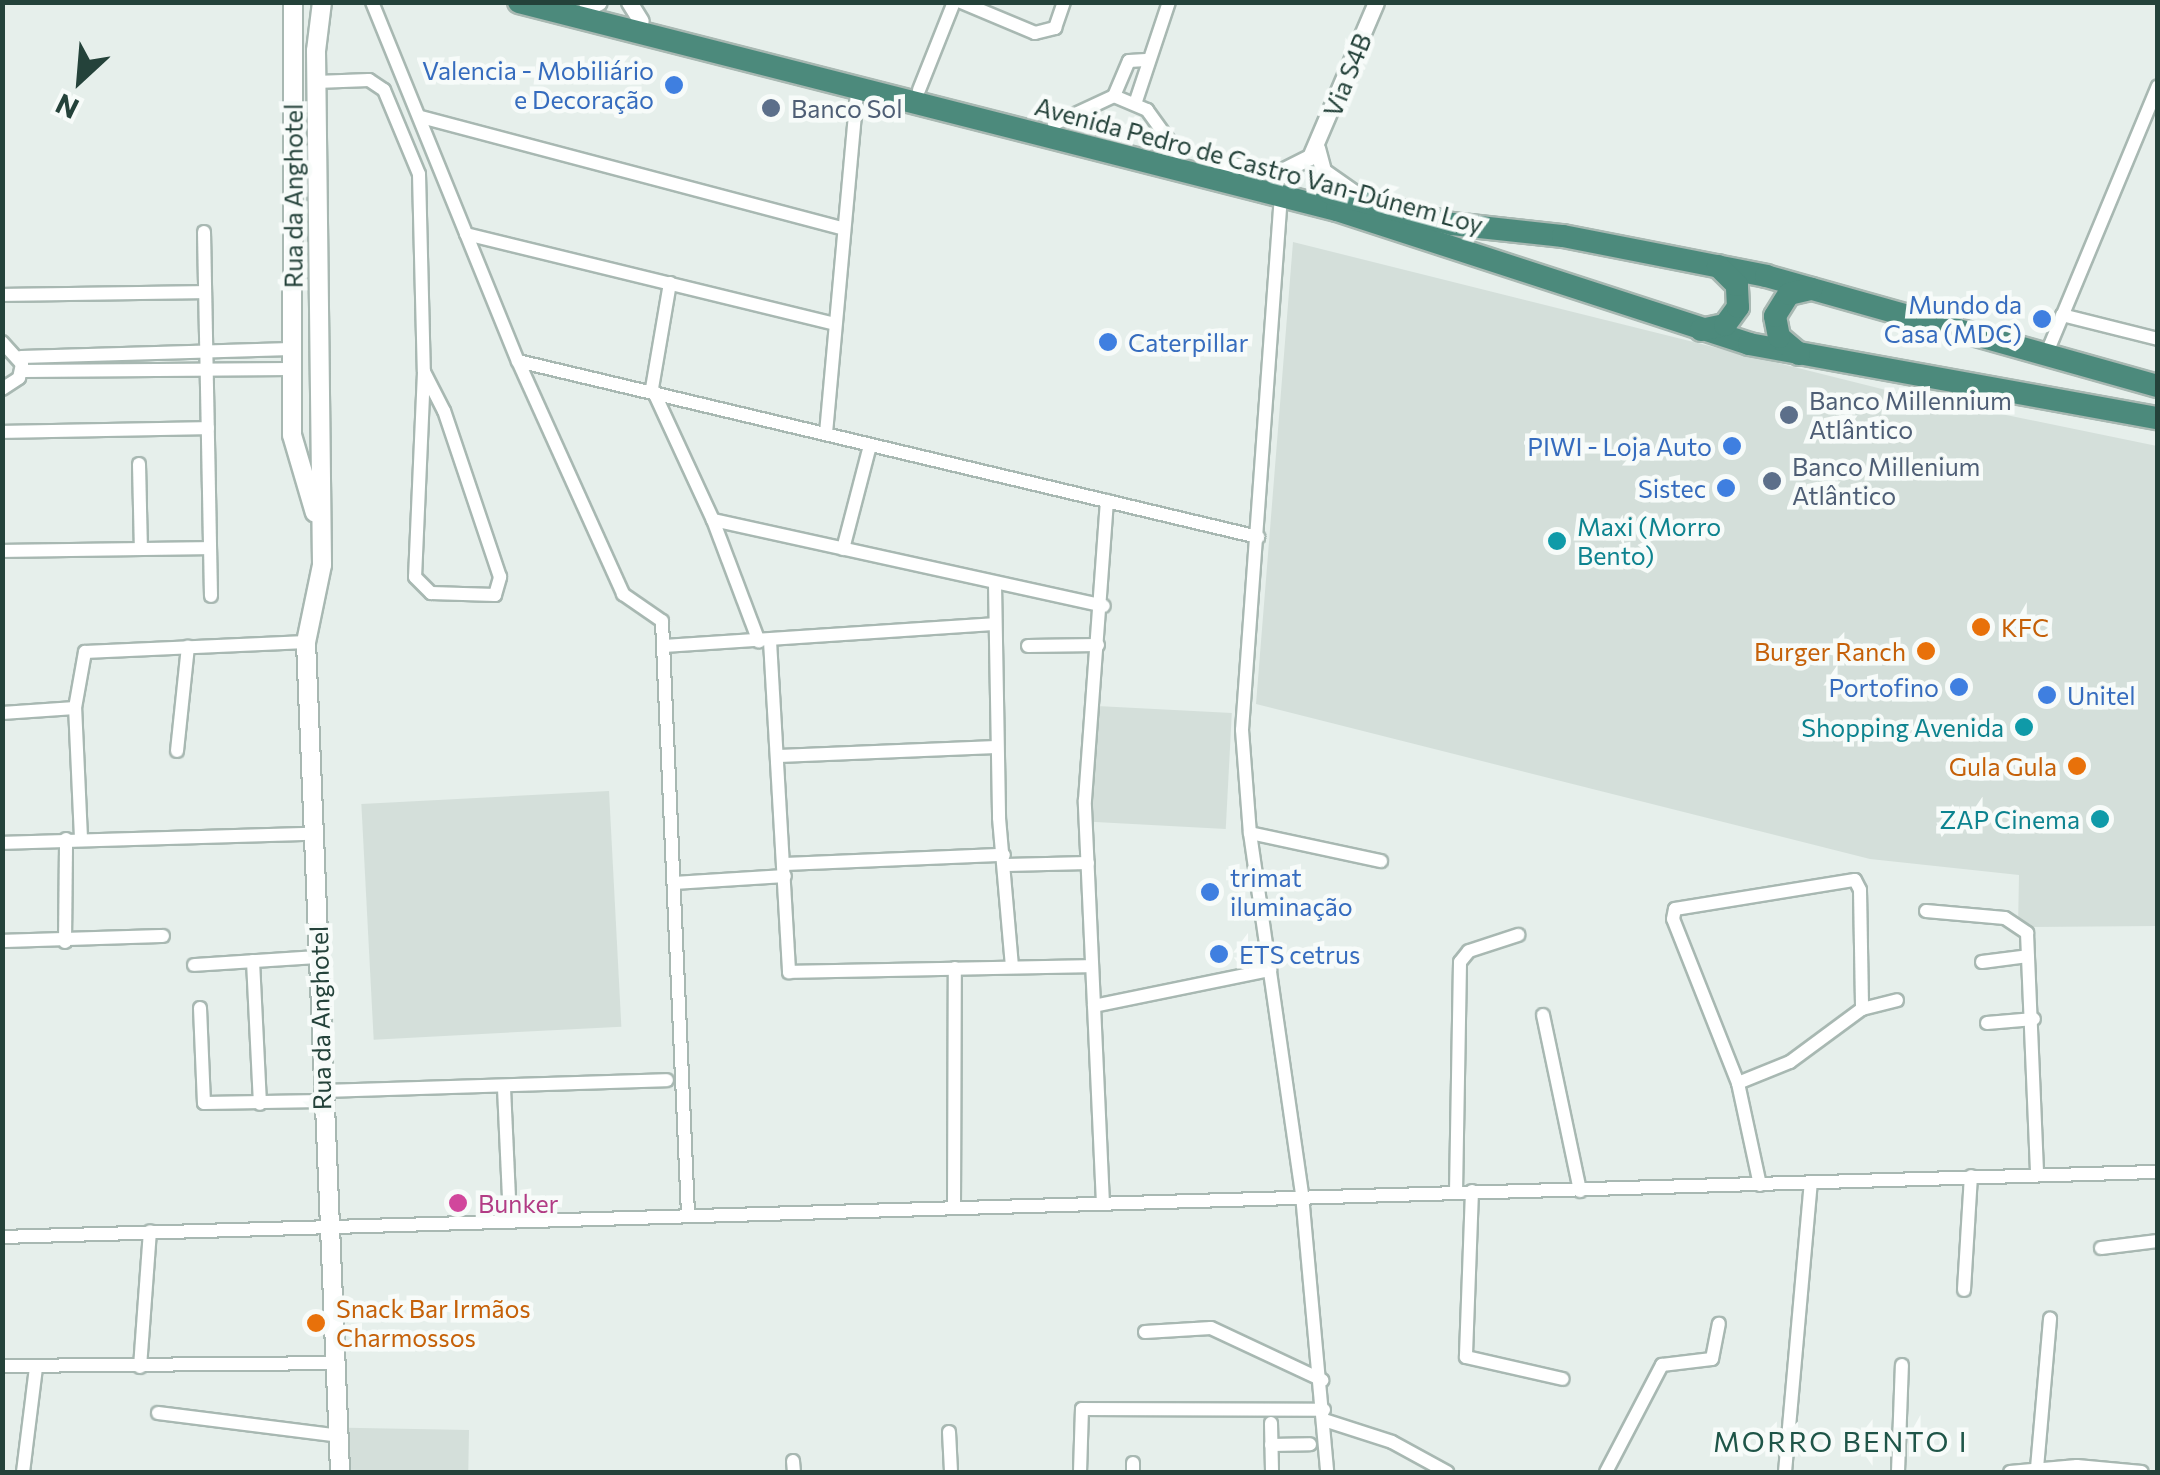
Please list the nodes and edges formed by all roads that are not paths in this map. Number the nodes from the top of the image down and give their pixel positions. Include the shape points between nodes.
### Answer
1 (294, 2) edge
2 (322, 2) edge
3 (372, 2) edge
4 (519, 2) edge
5 (958, 2) edge
6 (1064, 2) edge
7 (1170, 2) edge
8 (1376, 2) edge
9 (584, 4) edge
10 (635, 12) edge
11 (1146, 60) junction
12 (316, 82) junction
13 (2158, 86) edge
14 (857, 90) junction
15 (919, 90) junction
16 (1114, 96) junction
17 (1136, 102) junction
18 (421, 116) junction
19 (1054, 124) junction
20 (1318, 148) junction
21 (1178, 153) junction
22 (1216, 163) junction
23 (1281, 194) junction
24 (1388, 206) junction
25 (842, 228) junction
26 (204, 232) dead end
27 (466, 234) junction
28 (1712, 264) junction
29 (670, 282) junction
30 (1815, 289) junction
31 (205, 292) junction
32 (2, 295) edge
33 (2062, 315) junction
34 (834, 324) junction
35 (1697, 330) junction
36 (2158, 339) edge
37 (2, 342) edge
38 (291, 349) junction
39 (1800, 354) junction
40 (2046, 354) junction
41 (518, 360) junction
42 (206, 362) junction
43 (21, 364) junction
44 (291, 369) junction
45 (424, 372) junction
46 (2158, 386) edge
47 (652, 388) junction
48 (2, 390) edge
49 (444, 411) junction
50 (419, 414) junction
51 (2158, 418) edge
52 (208, 428) junction
53 (2, 432) edge
54 (826, 433) junction
55 (870, 445) junction
56 (139, 464) dead end
57 (1107, 501) junction
58 (714, 520) junction
59 (1258, 536) junction
60 (210, 548) junction
61 (140, 549) junction
62 (842, 549) junction
63 (2, 551) edge
64 (322, 565) junction
65 (995, 584) junction
66 (211, 596) dead end
67 (1104, 606) junction
68 (993, 624) junction
69 (764, 641) junction
70 (306, 642) junction
71 (1098, 645) junction
72 (188, 646) junction
73 (664, 646) junction
74 (1028, 646) dead end
75 (76, 708) junction
76 (2, 713) edge
77 (996, 747) junction
78 (177, 751) dead end
79 (778, 756) junction
80 (1250, 833) junction
81 (314, 834) junction
82 (81, 838) junction
83 (66, 839) junction
84 (2, 843) edge
85 (1005, 860) junction
86 (1381, 861) dead end
87 (1088, 863) junction
88 (785, 870) junction
89 (674, 883) junction
90 (1926, 911) dead end
91 (1518, 935) dead end
92 (163, 936) dead end
93 (2, 941) edge
94 (66, 942) junction
95 (2028, 956) junction
96 (319, 957) junction
97 (252, 961) junction
98 (1982, 962) dead end
99 (194, 965) dead end
100 (1012, 966) junction
101 (1092, 966) junction
102 (955, 968) junction
103 (1270, 970) junction
104 (1897, 1000) dead end
105 (1094, 1006) junction
106 (200, 1008) dead end
107 (1862, 1010) junction
108 (1543, 1015) dead end
109 (2034, 1019) junction
110 (1986, 1023) dead end
111 (667, 1080) dead end
112 (1738, 1084) junction
113 (504, 1088) junction
114 (322, 1096) junction
115 (260, 1104) junction
116 (2158, 1172) edge
117 (1971, 1176) junction
118 (2037, 1176) junction
119 (1811, 1182) junction
120 (1760, 1185) junction
121 (1580, 1190) junction
122 (1456, 1192) junction
123 (1472, 1192) junction
124 (1302, 1194) junction
125 (1102, 1204) junction
126 (954, 1207) junction
127 (688, 1215) junction
128 (510, 1221) junction
129 (328, 1226) junction
130 (150, 1231) junction
131 (2, 1237) edge
132 (2158, 1242) edge
133 (2102, 1248) dead end
134 (1964, 1290) dead end
135 (2050, 1320) dead end
136 (1719, 1324) dead end
137 (1145, 1332) dead end
138 (337, 1364) junction
139 (1902, 1365) dead end
140 (2, 1366) edge
141 (36, 1366) junction
142 (140, 1366) junction
143 (1563, 1379) dead end
144 (1322, 1380) junction
145 (158, 1413) dead end
146 (1324, 1415) junction
147 (1270, 1422) dead end
148 (949, 1432) dead end
149 (339, 1436) junction
150 (1310, 1444) dead end
151 (1271, 1445) junction
152 (2037, 1468) junction
153 (23, 1472) edge
154 (340, 1472) edge
155 (951, 1472) edge
156 (1080, 1472) edge
157 (1272, 1472) edge
158 (1327, 1472) edge
159 (1447, 1472) edge
160 (1606, 1472) edge
161 (1786, 1472) edge
162 (1898, 1472) edge
163 (2010, 1472) edge
164 (2142, 1472) edge

1 - 38 main road, Rua da Anghotel
2 - 12 main road, Rua da Anghotel
3 - 18 street
4 - 14 highway, Avenida Pedro de Castro Van-Dúnem Loy
5 - 6 street via 1035,33 1054,28
5 - 15 street
7 - 11 street
8 - 20 street, Via S4B
9 - 10 highway, Avenida Pedro de Castro Van-Dúnem Loy
10 - 15 highway, Avenida Pedro de Castro Van-Dúnem Loy
11 - 16 street via 1129,61
11 - 17 street
12 - 45 street via 376,84 408,138 422,207
12 - 64 main road, Rua da Anghotel
13 - 33 street
14 - 23 highway, Avenida Pedro de Castro Van-Dúnem Loy
14 - 25 street
15 - 19 highway, Avenida Pedro de Castro Van-Dúnem Loy
16 - 17 street
16 - 19 street
17 - 21 street
18 - 25 street
18 - 27 street
19 - 21 highway, Avenida Pedro de Castro Van-Dúnem Loy
20 - 22 street via 1280,172
20 - 24 street via 1331,180
21 - 22 highway, Avenida Pedro de Castro Van-Dúnem Loy
22 - 24 highway, Avenida Pedro de Castro Van-Dúnem Loy
23 - 35 highway, Avenida Pedro de Castro Van-Dúnem Loy via 1448,242
23 - 59 street
24 - 28 highway, Avenida Pedro de Castro Van-Dúnem Loy via 1452,224
25 - 34 street
26 - 31 street
27 - 29 street
27 - 41 street
28 - 30 highway, Avenida Pedro de Castro Van-Dúnem Loy
28 - 35 highway via 1734,280 1739,302 1724,325
29 - 34 street
29 - 47 street
30 - 39 highway via 1789,294 1775,316 1778,337
30 - 40 highway, Avenida Pedro de Castro Van-Dúnem Loy
31 - 32 street
31 - 42 street
33 - 36 street
33 - 40 street
34 - 54 street
35 - 39 highway, Avenida Pedro de Castro Van-Dúnem Loy
37 - 43 street
38 - 42 street
38 - 44 main road, Rua da Anghotel
39 - 51 highway, Avenida Pedro de Castro Van-Dúnem Loy
40 - 46 highway, Avenida Pedro de Castro Van-Dúnem Loy
41 - 47 street
41 - 73 street via 623,594 662,621
42 - 43 street
42 - 44 street
42 - 52 street
43 - 48 street
44 - 64 main road, Rua da Anghotel via 292,435 314,504
45 - 49 street
45 - 50 street
47 - 54 street
47 - 58 street
49 - 50 street
49 - 50 street via 500,577 495,596 431,593 418,584
52 - 53 street
52 - 60 street
54 - 55 street
55 - 57 street
55 - 62 street
56 - 61 street
57 - 59 street
57 - 67 street
58 - 62 street
58 - 69 street
59 - 80 street via 1242,730
60 - 61 street
60 - 66 street
61 - 63 street
62 - 65 street
64 - 70 main road, Rua da Anghotel
65 - 67 street
65 - 68 street
67 - 71 street
68 - 69 street
68 - 77 street
69 - 73 street
69 - 79 street
70 - 72 street
70 - 81 main road, Rua da Anghotel
71 - 74 street
71 - 87 street via 1087,737
72 - 75 street via 84,652
72 - 78 street
73 - 89 street
75 - 76 street
75 - 82 street
77 - 79 street
77 - 85 street
79 - 88 street
80 - 86 street
80 - 103 street
81 - 82 street
81 - 96 main road, Rua da Anghotel
82 - 83 street
83 - 84 street
83 - 94 street
85 - 87 street
85 - 88 street
85 - 100 street
87 - 101 street
88 - 89 street
88 - 102 street via 790,973
89 - 127 street
90 - 95 street via 2005,918 2026,933
91 - 122 street via 1468,952 1460,962
92 - 94 street
93 - 94 street
95 - 98 street
95 - 109 street
96 - 97 street
96 - 114 main road, Rua da Anghotel
97 - 99 street
97 - 115 street
100 - 101 street
100 - 102 street
101 - 105 street
102 - 126 street
103 - 105 street
103 - 124 street
104 - 107 street
105 - 125 street
106 - 115 street via 204,1103
107 - 112 street via 1790,1062
107 - 112 street via 1855,880 1679,905 1672,919
108 - 121 street
109 - 110 street
109 - 118 street
111 - 113 street
112 - 120 street
113 - 114 street
113 - 128 street
114 - 115 street
114 - 129 main road, Rua da Anghotel
116 - 118 street
117 - 118 street
117 - 119 street
117 - 134 street
119 - 120 street
119 - 161 street
120 - 121 street
121 - 123 street
122 - 123 street
122 - 124 street
123 - 143 street via 1466,1358
124 - 125 street
124 - 144 street
125 - 126 street
126 - 127 street
127 - 128 street
128 - 129 street
129 - 130 street
129 - 138 main road, Rua da Anghotel
130 - 131 street
130 - 142 street
132 - 133 street
135 - 152 street
136 - 160 street via 1712,1359 1662,1365
137 - 144 street via 1211,1328
138 - 142 street
138 - 149 main road, Rua da Anghotel
139 - 162 street
140 - 141 street
141 - 142 street
141 - 153 street
144 - 146 street
145 - 149 street
146 - 156 street via 1082,1409
146 - 158 street
146 - 159 street
147 - 151 street
148 - 155 street
149 - 154 main road, Rua da Anghotel
150 - 151 street
151 - 157 street
152 - 163 street
152 - 164 street

